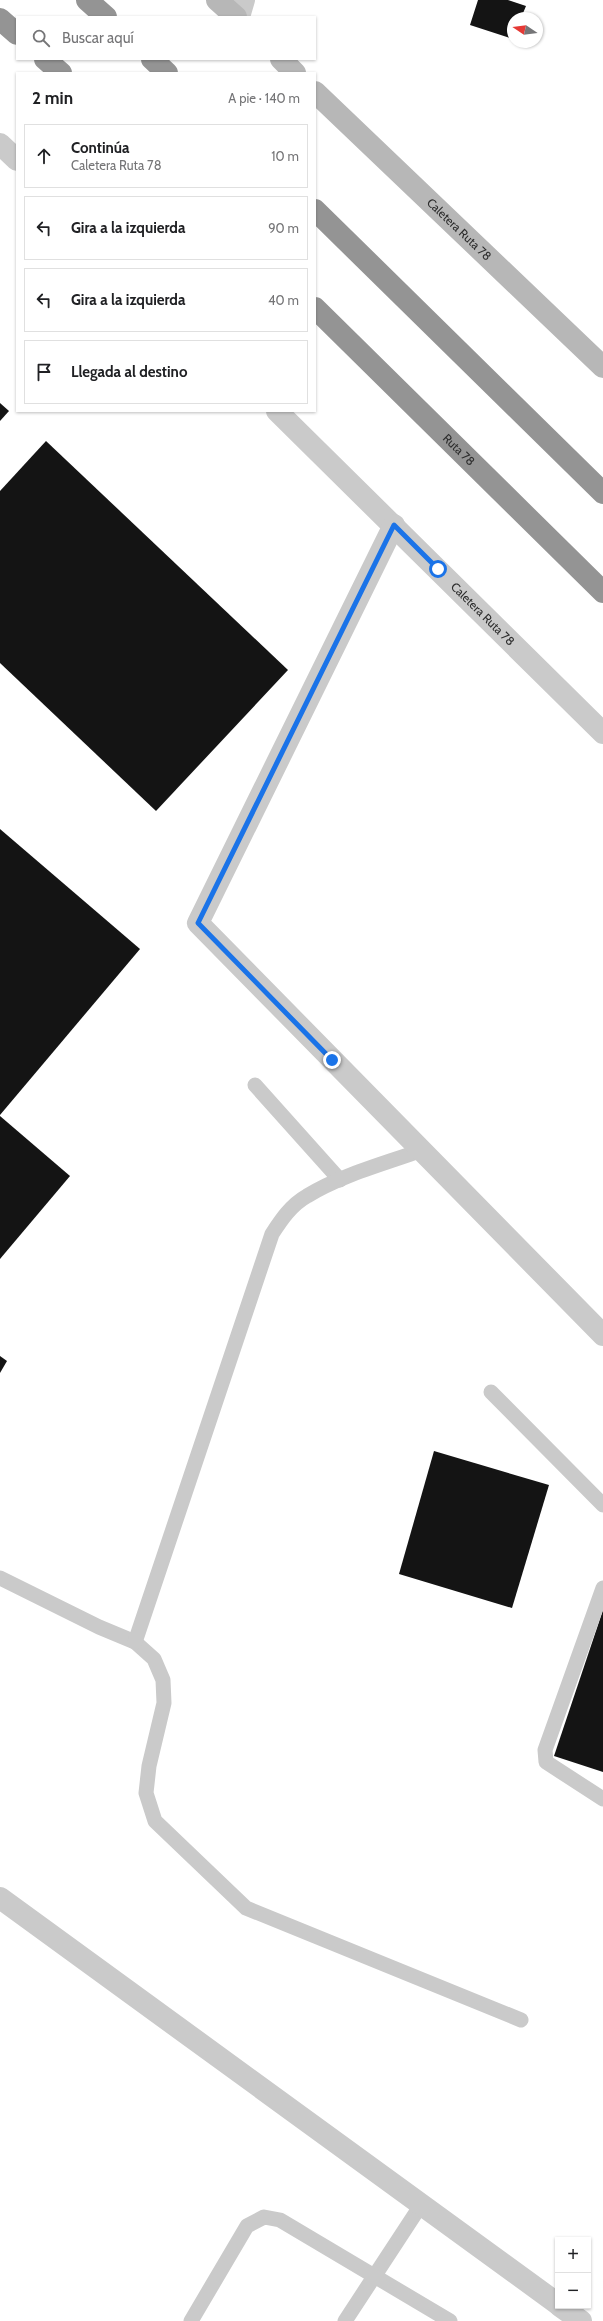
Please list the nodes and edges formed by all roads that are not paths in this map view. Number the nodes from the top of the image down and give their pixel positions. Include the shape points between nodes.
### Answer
1 (87, 0) edge
2 (217, 0) edge
3 (244, 0) edge
4 (105, 16) edge
5 (236, 16) edge
6 (237, 16) edge
7 (0, 19) edge
8 (16, 33) edge
9 (46, 60) edge
10 (153, 60) edge
11 (282, 60) edge
12 (60, 72) edge
13 (166, 72) edge
14 (294, 72) edge
15 (316, 93) edge
16 (0, 144) edge
17 (16, 159) edge
18 (316, 211) edge
19 (316, 309) edge
20 (603, 367) edge
21 (278, 412) edge
22 (603, 493) edge
23 (394, 525) junction
24 (603, 592) edge
25 (603, 733) edge
26 (255, 1085) dead end
27 (422, 1150) junction
28 (340, 1180) junction
29 (603, 1335) edge
30 (491, 1392) dead end
31 (603, 1505) edge
32 (0, 1578) edge
33 (603, 1588) edge
34 (135, 1642) junction
35 (603, 1799) edge
36 (0, 1898) edge
37 (521, 2020) dead end
38 (421, 2205) junction
39 (375, 2275) junction
40 (555, 2302) edge
41 (564, 2309) edge
42 (191, 2321) edge
43 (345, 2321) edge
44 (450, 2321) edge
45 (581, 2321) edge

1 - 4 highway
2 - 5 street
3 - 6 street
7 - 8 highway
9 - 12 highway
10 - 13 highway
11 - 14 street
15 - 20 street, Caletera Ruta 78
16 - 17 street
18 - 22 highway
19 - 24 highway, Ruta 78
21 - 23 street, Caletera Ruta 78
23 - 25 street, Caletera Ruta 78
23 - 27 street via 198,923
26 - 28 lane
27 - 28 lane
27 - 29 street
28 - 34 lane via 306,1196 284,1215 272,1234
30 - 31 lane
32 - 34 lane
33 - 35 lane via 545,1750 546,1762
34 - 37 lane via 154,1659 163,1680 164,1703 149,1766 146,1793 155,1820 161,1826 246,1908
36 - 38 street
38 - 39 lane
38 - 40 street
39 - 42 lane via 280,2220 264,2217 247,2226
39 - 43 lane
39 - 44 lane
41 - 45 street

